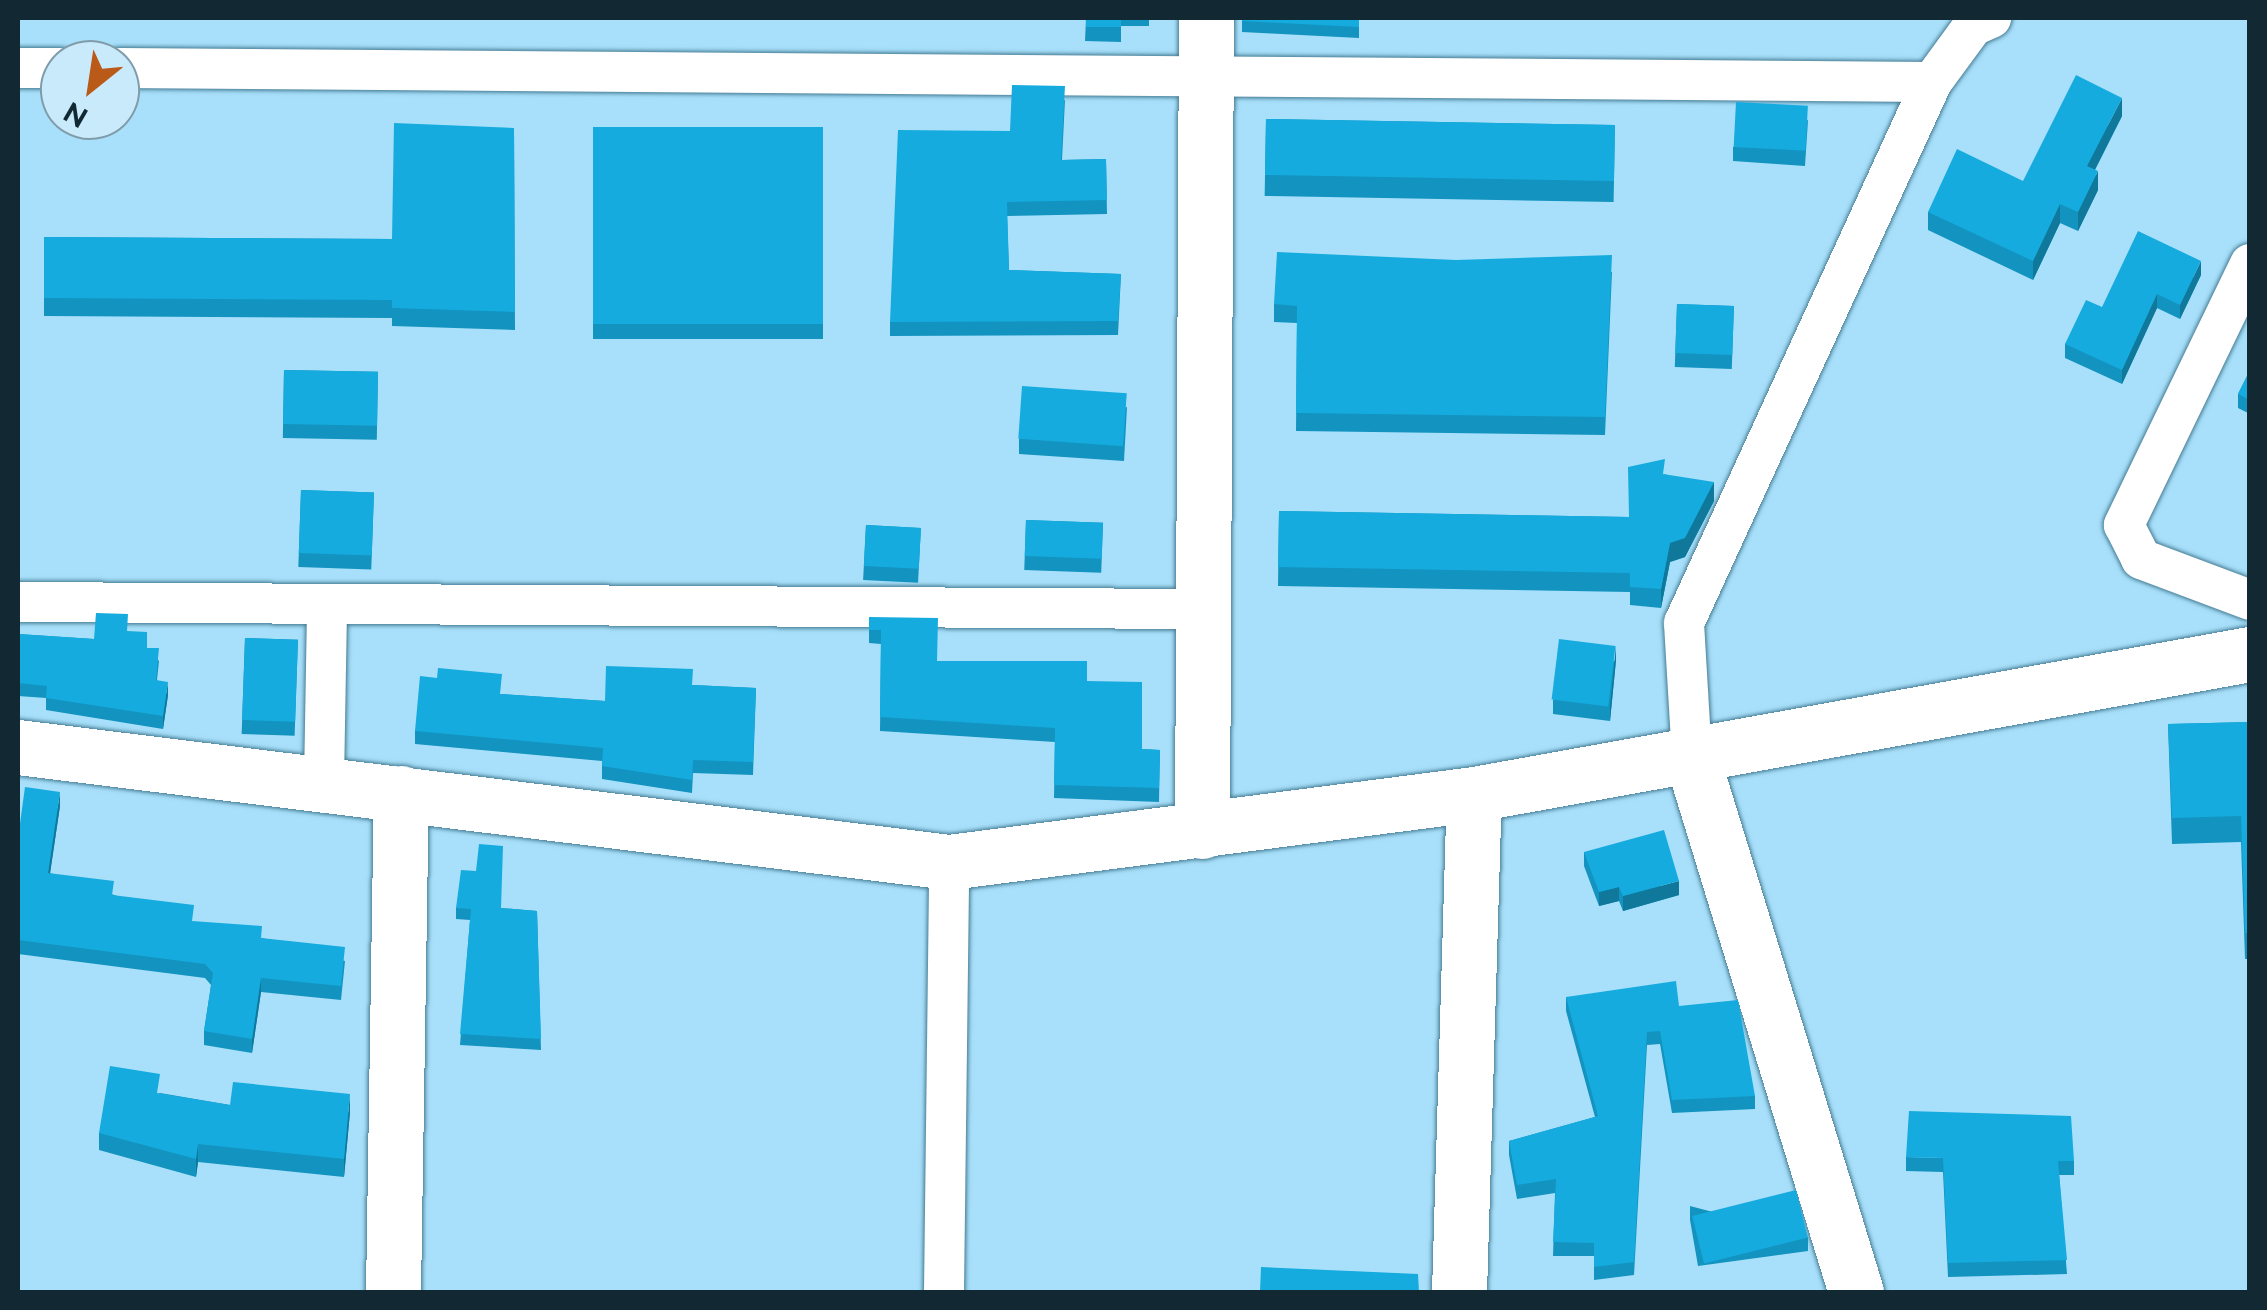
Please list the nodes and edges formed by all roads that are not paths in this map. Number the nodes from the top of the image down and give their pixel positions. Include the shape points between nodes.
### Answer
1 (1206, 18) edge
2 (1991, 18) edge
3 (140, 68) edge
4 (1206, 72) junction
5 (1932, 82) junction
6 (2250, 264) edge
7 (2250, 600) edge
8 (18, 602) edge
9 (327, 604) junction
10 (1204, 609) junction
11 (2250, 654) edge
12 (18, 747) edge
13 (1692, 758) junction
14 (324, 782) junction
15 (401, 793) junction
16 (1474, 794) junction
17 (1202, 831) junction
18 (949, 862) junction
19 (393, 1292) edge
20 (944, 1292) edge
21 (1459, 1292) edge
22 (1856, 1292) edge

1 - 4 street
2 - 5 street via 1972,26
3 - 4 street
4 - 5 street
4 - 10 street
5 - 13 street via 1684,623
6 - 7 street via 2124,525 2141,559
8 - 9 street
9 - 10 street
9 - 14 street
10 - 17 street
11 - 13 street
12 - 14 street
13 - 16 street
13 - 22 street
14 - 15 street
15 - 18 street
15 - 19 street
16 - 17 street
16 - 21 street
17 - 18 street
18 - 20 street

